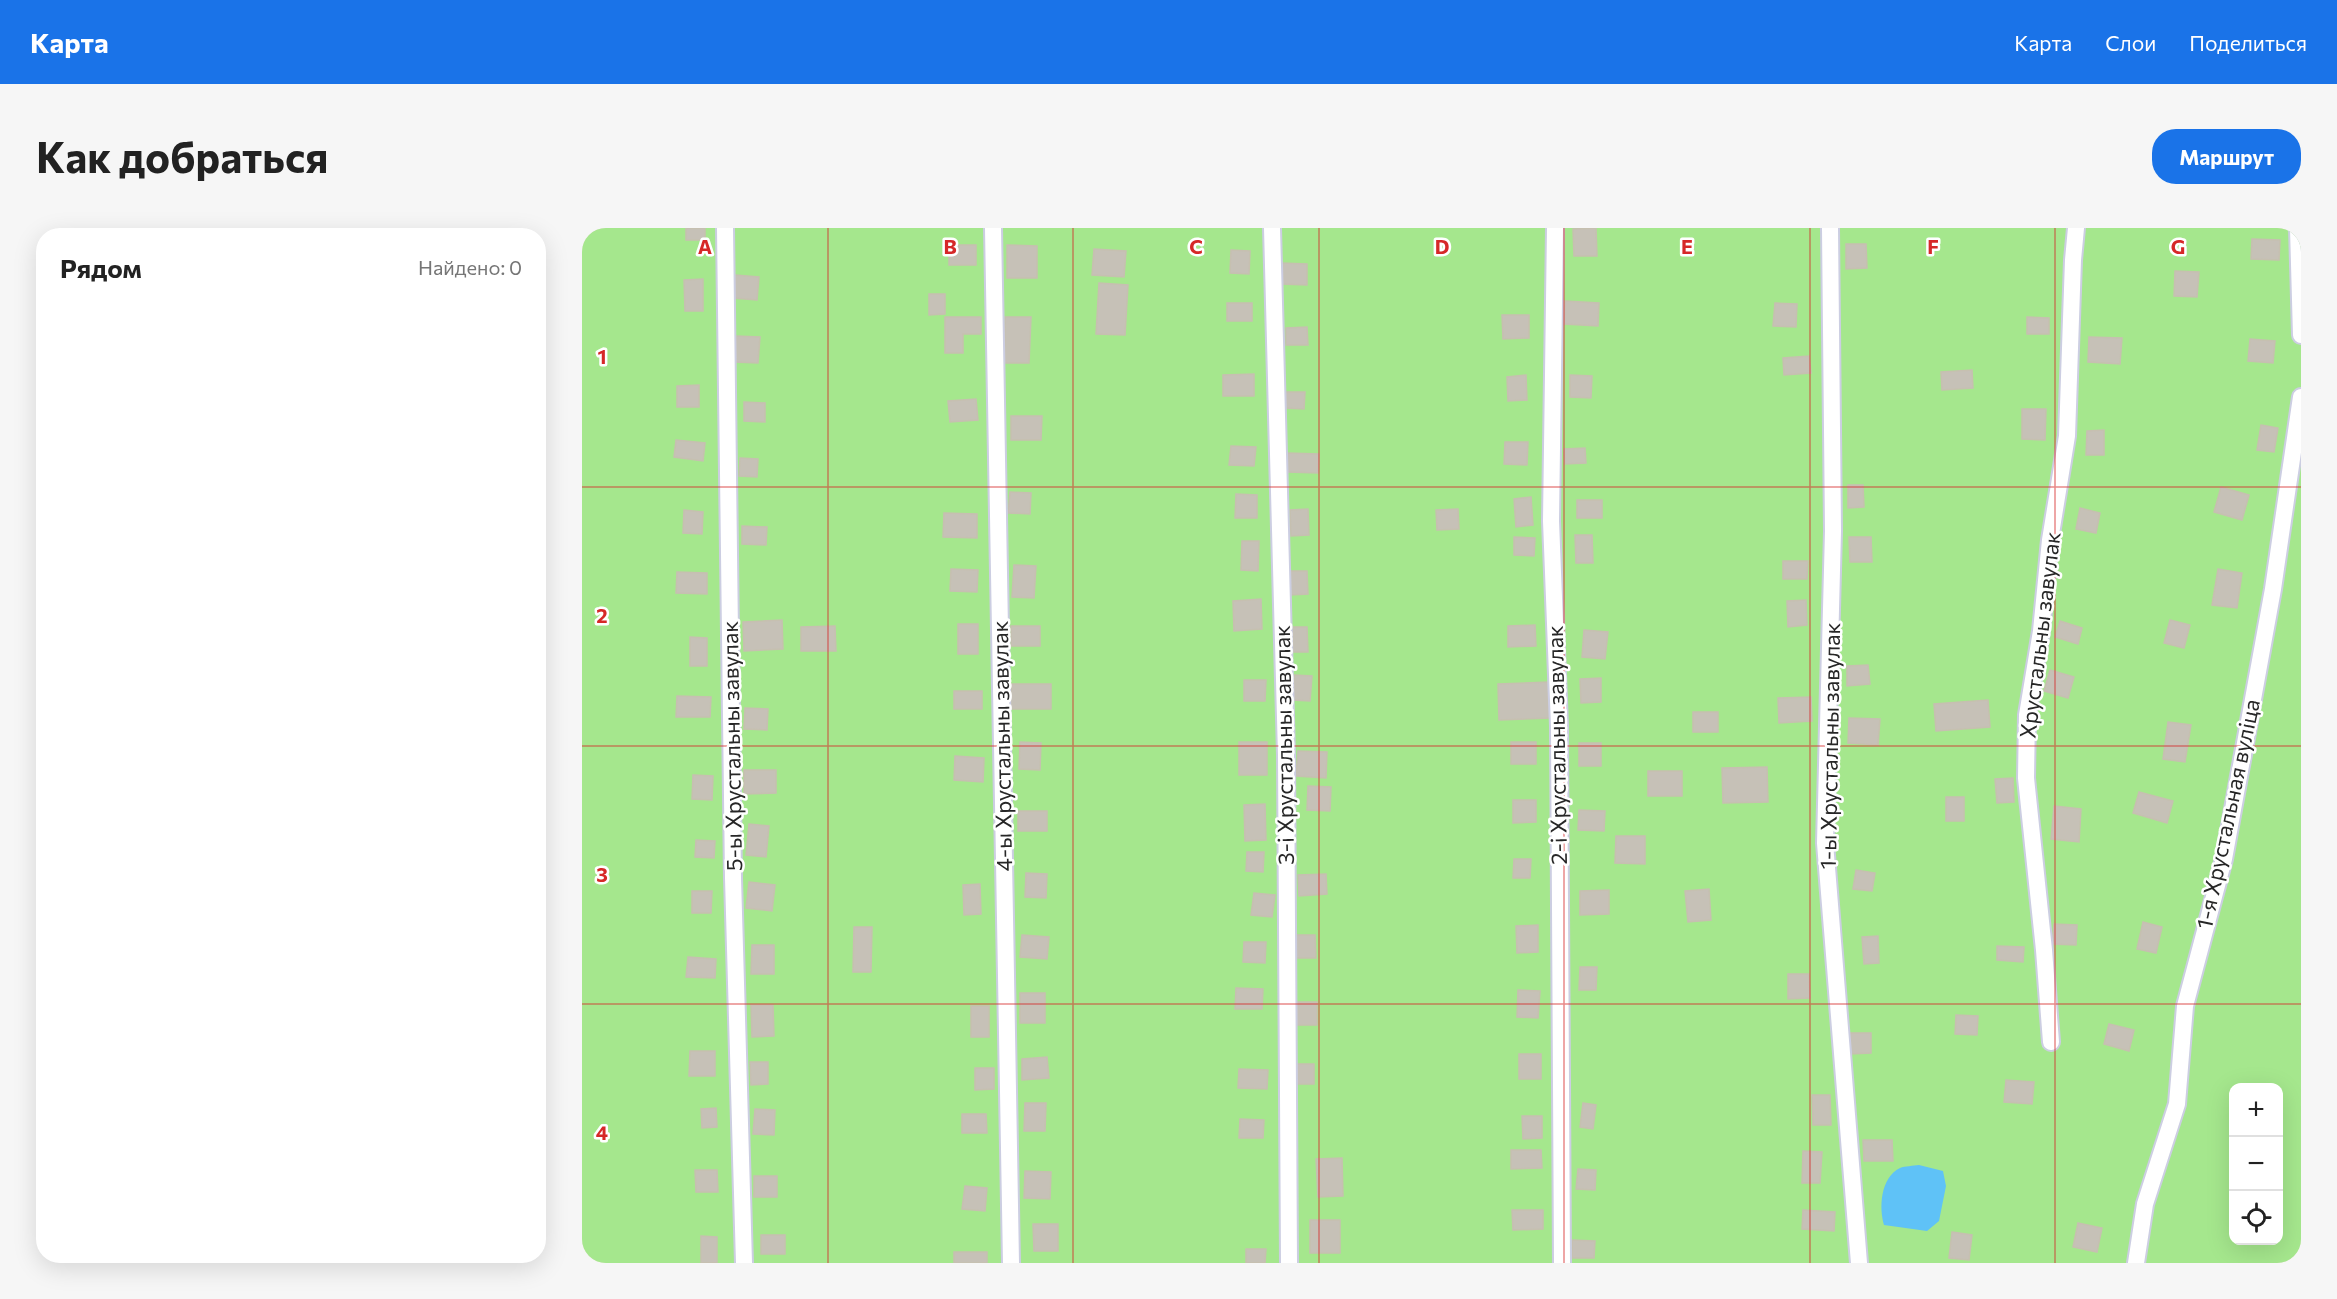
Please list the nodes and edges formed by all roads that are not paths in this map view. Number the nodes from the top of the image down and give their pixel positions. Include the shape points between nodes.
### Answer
1 (725, 228) edge
2 (993, 228) edge
3 (1272, 228) edge
4 (1555, 228) edge
5 (1830, 228) edge
6 (2076, 228) edge
7 (2298, 228) edge
8 (2301, 335) edge
9 (2301, 397) edge
10 (2051, 1042) dead end
11 (744, 1263) edge
12 (1011, 1263) edge
13 (1289, 1263) edge
14 (1562, 1263) edge
15 (1859, 1263) edge
16 (2136, 1263) edge

1 - 11 lane, 5-ы Хрустальны завулак via 733,854
2 - 12 lane, 4-ы Хрустальны завулак
3 - 13 lane, 3-і Хрустальны завулак via 1286,755
4 - 14 lane, 2-і Хрустальны завулак via 1551,521 1559,726
5 - 15 lane, 1-ы Хрустальны завулак via 1833,531 1825,843
6 - 10 lane, Хрустальны завулак via 2067,436 2027,715 2026,778
7 - 8 lane
9 - 16 lane, 1-я Хрустальная вуліца via 2273,589 2224,859 2185,1006 2178,1104 2145,1204

